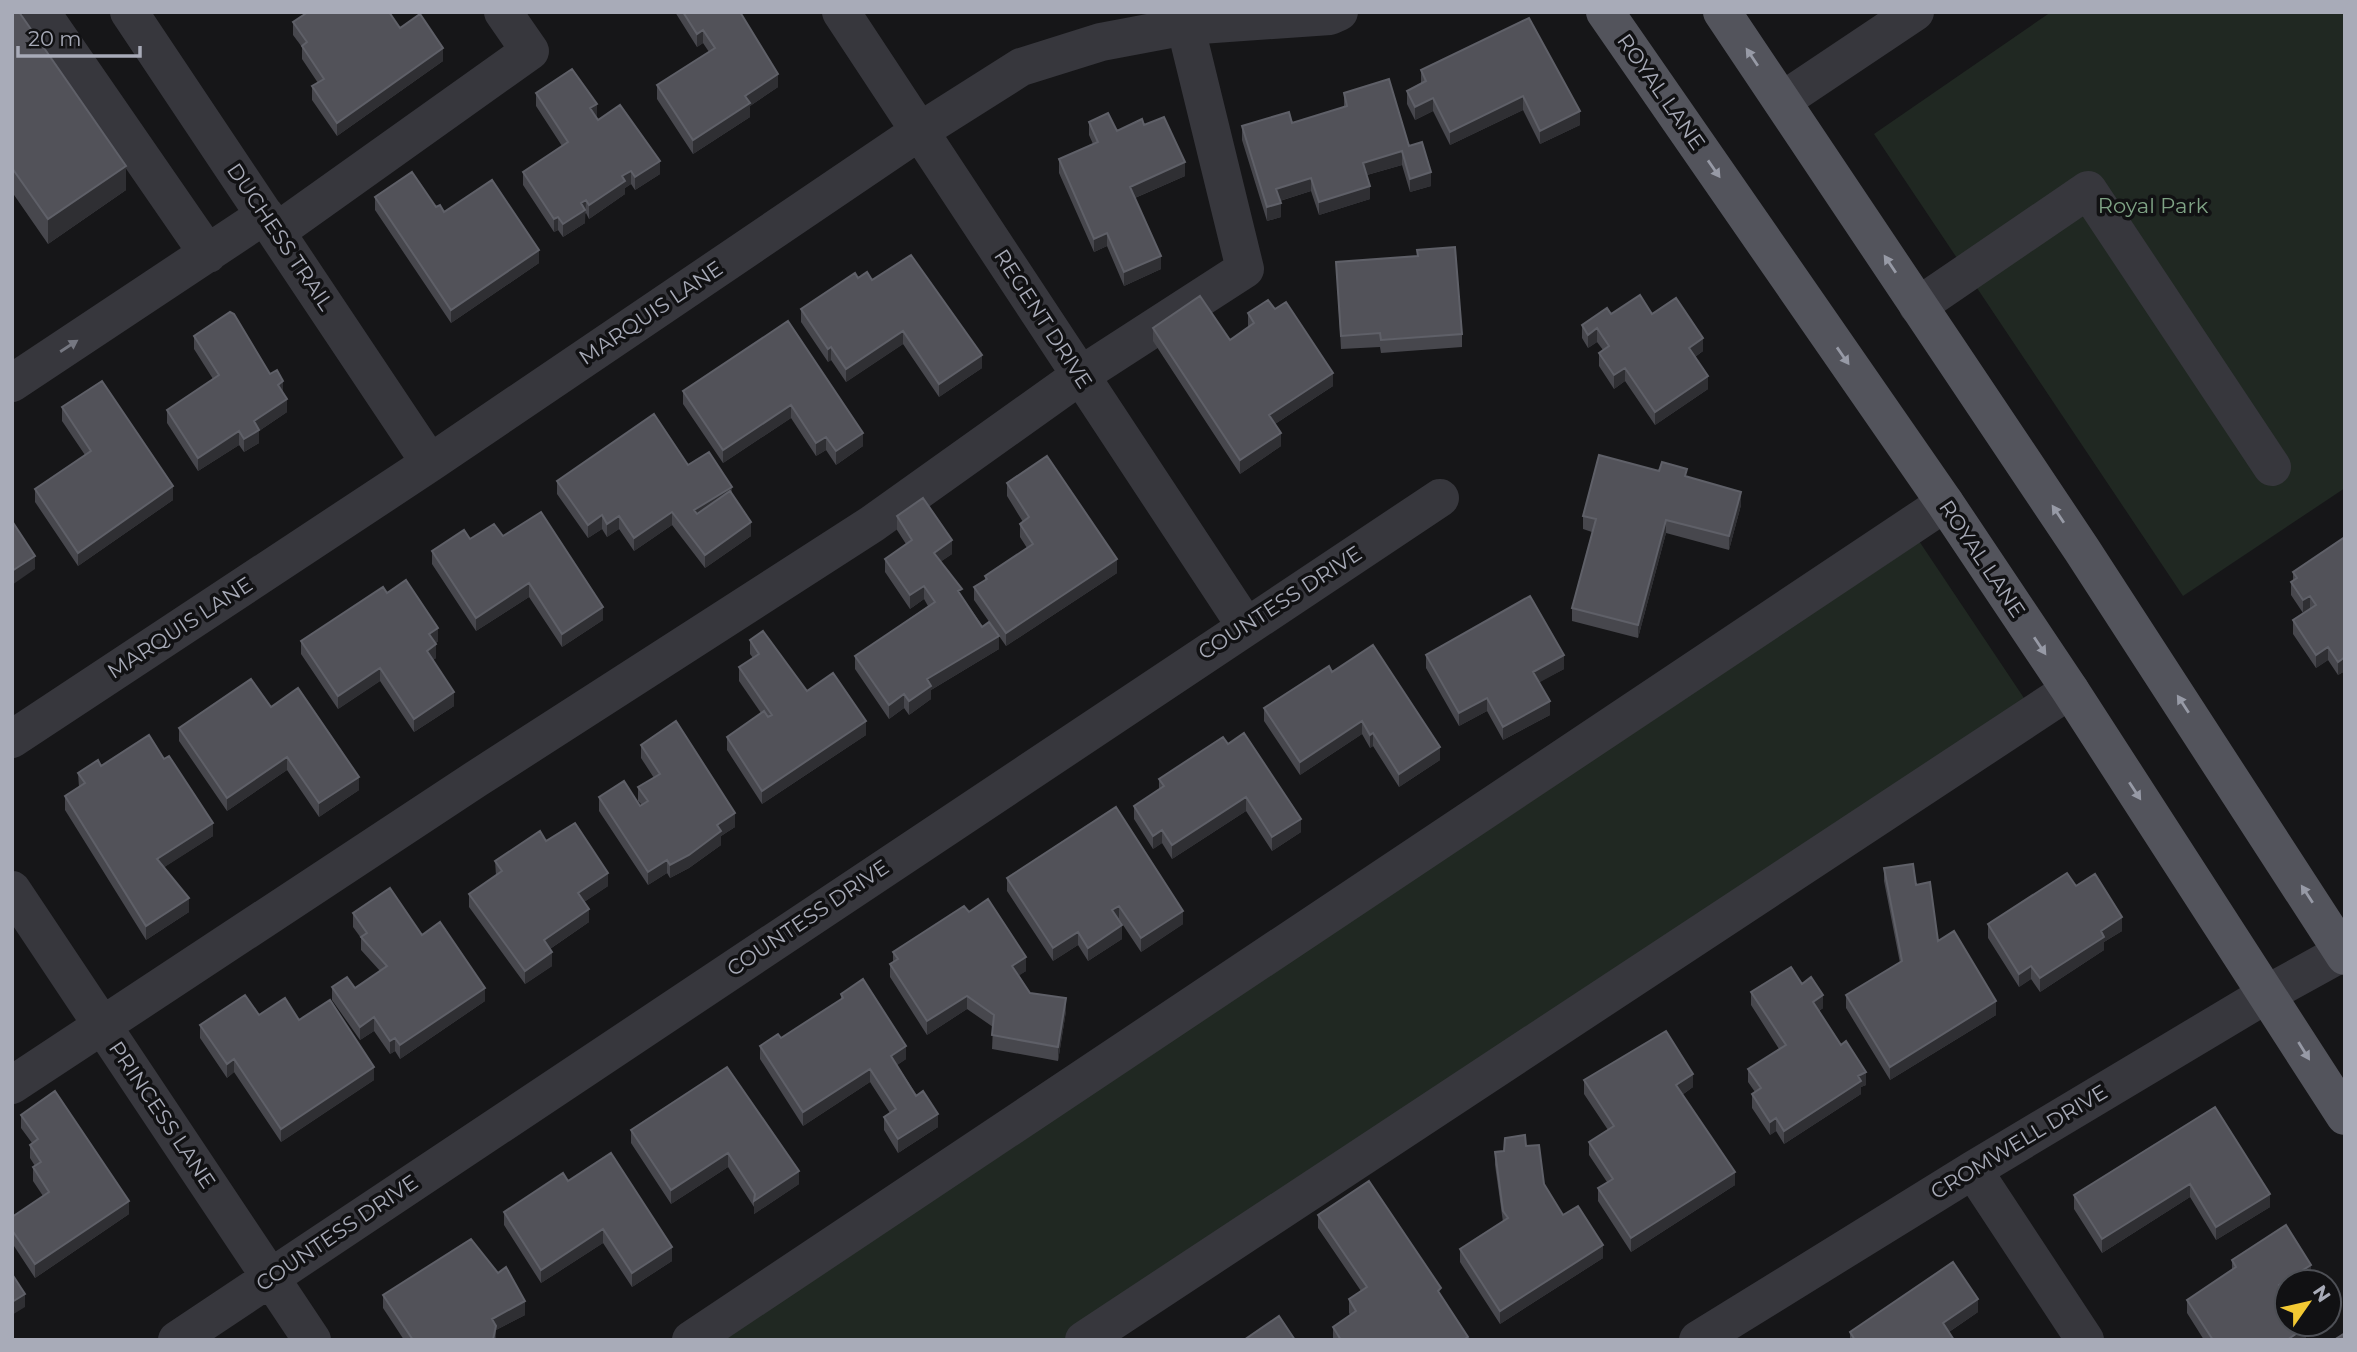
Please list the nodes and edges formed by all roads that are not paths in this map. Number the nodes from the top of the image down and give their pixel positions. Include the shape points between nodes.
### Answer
1 (41, 12) edge
2 (129, 12) edge
3 (503, 12) edge
4 (841, 12) edge
5 (1339, 12) edge
6 (1605, 12) edge
7 (1722, 12) edge
8 (1915, 12) edge
9 (1184, 19) edge
10 (1782, 101) junction
11 (920, 131) junction
12 (271, 223) junction
13 (208, 254) junction
14 (1918, 306) junction
15 (1081, 375) junction
16 (12, 383) edge
17 (430, 463) junction
18 (2272, 467) dead end
19 (1440, 498) dead end
20 (1945, 503) junction
21 (1245, 625) junction
22 (2070, 690) junction
23 (12, 739) edge
24 (12, 890) edge
25 (2344, 953) edge
26 (2267, 994) junction
27 (102, 1025) junction
28 (12, 1085) edge
29 (2345, 1116) edge
30 (1973, 1170) junction
31 (271, 1277) junction
32 (1714, 1335) edge
33 (177, 1340) edge
34 (312, 1340) edge
35 (691, 1340) edge
36 (1084, 1340) edge
37 (2085, 1340) edge

1 - 13 street
2 - 12 street, DUCHESS TRAIL
3 - 12 street via 530,51
4 - 11 street, REGENT DRIVE
5 - 9 street, MARQUIS LANE via 1330,16
6 -> 20 main road, ROYAL LANE
10 -> 7 main road
8 - 10 street
9 - 11 street, MARQUIS LANE via 1021,67
9 - 15 street via 1245,269
14 -> 10 main road
11 - 15 street, REGENT DRIVE
11 - 17 street, MARQUIS LANE
12 - 13 street
12 - 17 street, DUCHESS TRAIL
16 -> 13 street
14 - 18 street via 2088,190
25 -> 14 main road
15 - 21 street, REGENT DRIVE
15 - 27 street via 872,524
17 - 23 street, MARQUIS LANE
19 - 21 street, COUNTESS DRIVE
20 -> 22 main road, ROYAL LANE
20 - 35 street
21 - 31 street, COUNTESS DRIVE
22 -> 26 main road, ROYAL LANE
22 - 36 street
24 - 27 street, PRINCESS LANE
25 - 26 street, CROMWELL DRIVE
26 -> 29 main road, ROYAL LANE
26 - 30 street, CROMWELL DRIVE
27 - 28 street
27 - 31 street, PRINCESS LANE
30 - 32 street, CROMWELL DRIVE
30 - 37 street
31 - 33 street, COUNTESS DRIVE
31 - 34 street, PRINCESS LANE

